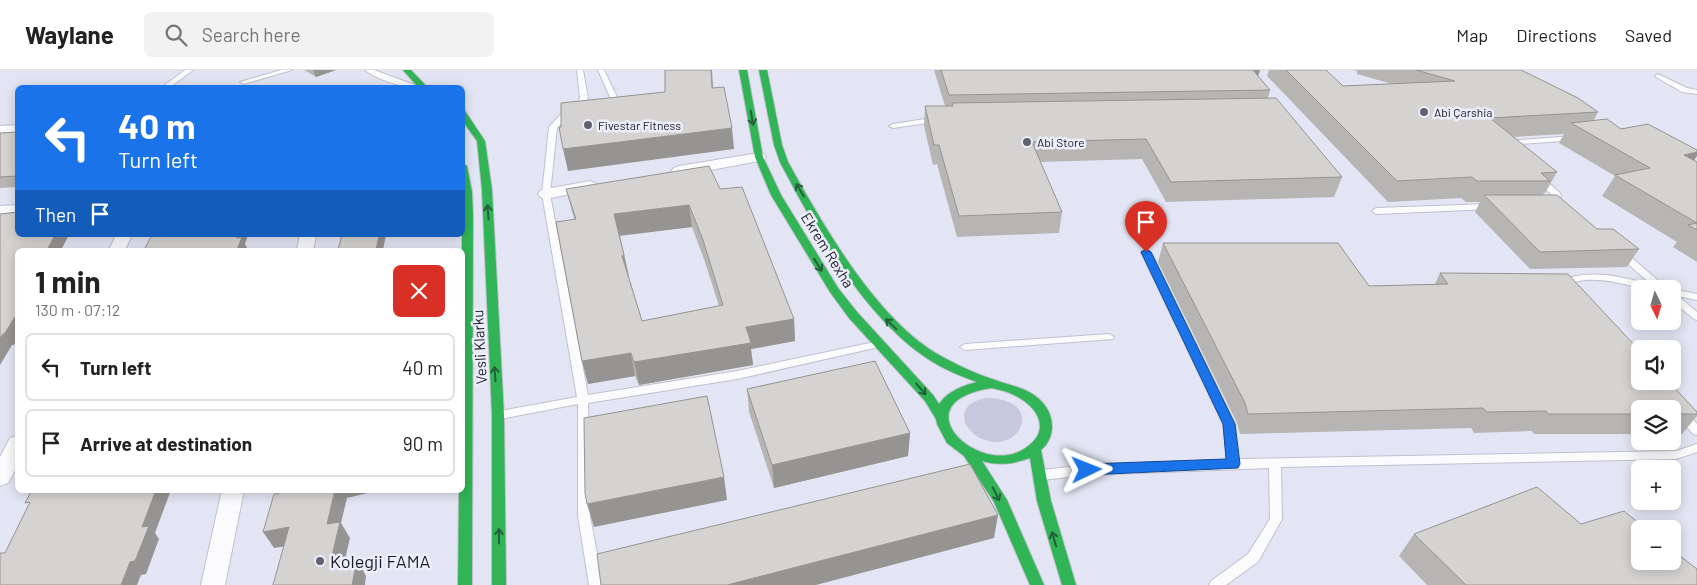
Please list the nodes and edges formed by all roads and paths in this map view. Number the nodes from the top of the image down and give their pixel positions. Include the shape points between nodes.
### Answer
1 (190, 70) edge
2 (289, 70) edge
3 (368, 70) edge
4 (407, 70) edge
5 (580, 70) edge
6 (601, 70) edge
7 (744, 70) edge
8 (763, 70) edge
9 (1658, 76) dead end
10 (244, 82) dead end
11 (168, 85) edge
12 (409, 85) edge
13 (421, 85) edge
14 (1697, 92) edge
15 (608, 109) edge
16 (465, 117) edge
17 (950, 118) edge
18 (893, 126) dead end
19 (15, 129) edge
20 (0, 130) edge
21 (1582, 137) edge
22 (1506, 148) edge
23 (759, 158) junction
24 (1528, 168) edge
25 (662, 174) edge
26 (486, 184) junction
27 (604, 184) edge
28 (465, 186) edge
29 (465, 188) edge
30 (546, 194) junction
31 (1500, 207) edge
32 (1548, 208) edge
33 (15, 210) edge
34 (0, 211) edge
35 (1376, 211) dead end
36 (1611, 246) edge
37 (1146, 252) dead end
38 (1652, 280) edge
39 (1631, 283) edge
40 (1681, 294) edge
41 (1697, 297) edge
42 (1581, 298) edge
43 (1681, 304) edge
44 (1697, 317) edge
45 (1109, 337) dead end
46 (880, 344) junction
47 (965, 347) dead end
48 (992, 384) junction
49 (583, 398) junction
50 (1681, 413) edge
51 (498, 416) junction
52 (942, 418) junction
53 (1697, 431) edge
54 (1697, 448) edge
55 (15, 450) edge
56 (1035, 450) junction
57 (970, 454) junction
58 (1275, 463) junction
59 (1233, 464) junction
60 (983, 469) junction
61 (964, 474) edge
62 (1037, 476) junction
63 (0, 477) edge
64 (232, 493) edge
65 (212, 585) edge
66 (465, 585) edge
67 (499, 585) edge
68 (596, 585) edge
69 (1037, 585) edge
70 (1069, 585) edge
71 (1216, 585) edge

1 - 11 lane
2 - 10 lane
3 - 12 lane
4 - 13 street
5 - 30 lane via 583,110 563,117 553,127
6 - 15 lane via 617,105
7 -> 23 street, Ekrem Rexha
48 -> 8 street, Ekrem Rexha via 951,368 928,353 878,311 859,287 840,260 779,151
9 - 14 lane via 1685,90
16 - 26 street, Vesli Klarku via 481,141
17 - 18 lane
19 - 20 street
21 - 22 lane via 1511,141 1504,144
23 - 25 street
23 -> 46 street, Ekrem Rexha via 776,195 817,264
24 - 32 lane via 1557,195 1556,202
26 - 28 street
51 -> 26 street, Vesli Klarku
27 - 30 street
29 - 66 street, Vesli Klarku via 468,314
30 - 49 lane
31 - 35 lane
33 - 34 street
36 - 38 lane
37 - 59 lane via 1229,424
39 - 42 lane via 1587,277 1570,280 1568,284
40 - 41 lane
43 - 44 lane
45 - 47 lane
46 - 49 lane via 740,374
46 -> 52 street, Ekrem Rexha via 929,398
48 - 52 street, Ekrem Rexha via 963,389 952,396 944,406
48 - 56 street, Ekrem Rexha via 1025,393 1046,415 1048,428 1044,440
49 - 51 lane
49 - 68 lane via 584,516
50 - 53 lane
67 -> 51 street, Vesli Klarku
52 - 57 street, Ekrem Rexha via 949,438
54 - 58 lane via 1676,455
55 - 63 street
56 - 57 street, Ekrem Rexha via 1005,460
56 - 62 street
57 - 60 street, Ekrem Rexha
58 - 59 lane
58 - 71 lane via 1276,519 1253,558
59 - 62 lane via 1087,470
60 - 61 lane
60 -> 69 street, Ekrem Rexha via 1018,538
70 -> 62 street
64 - 65 street

